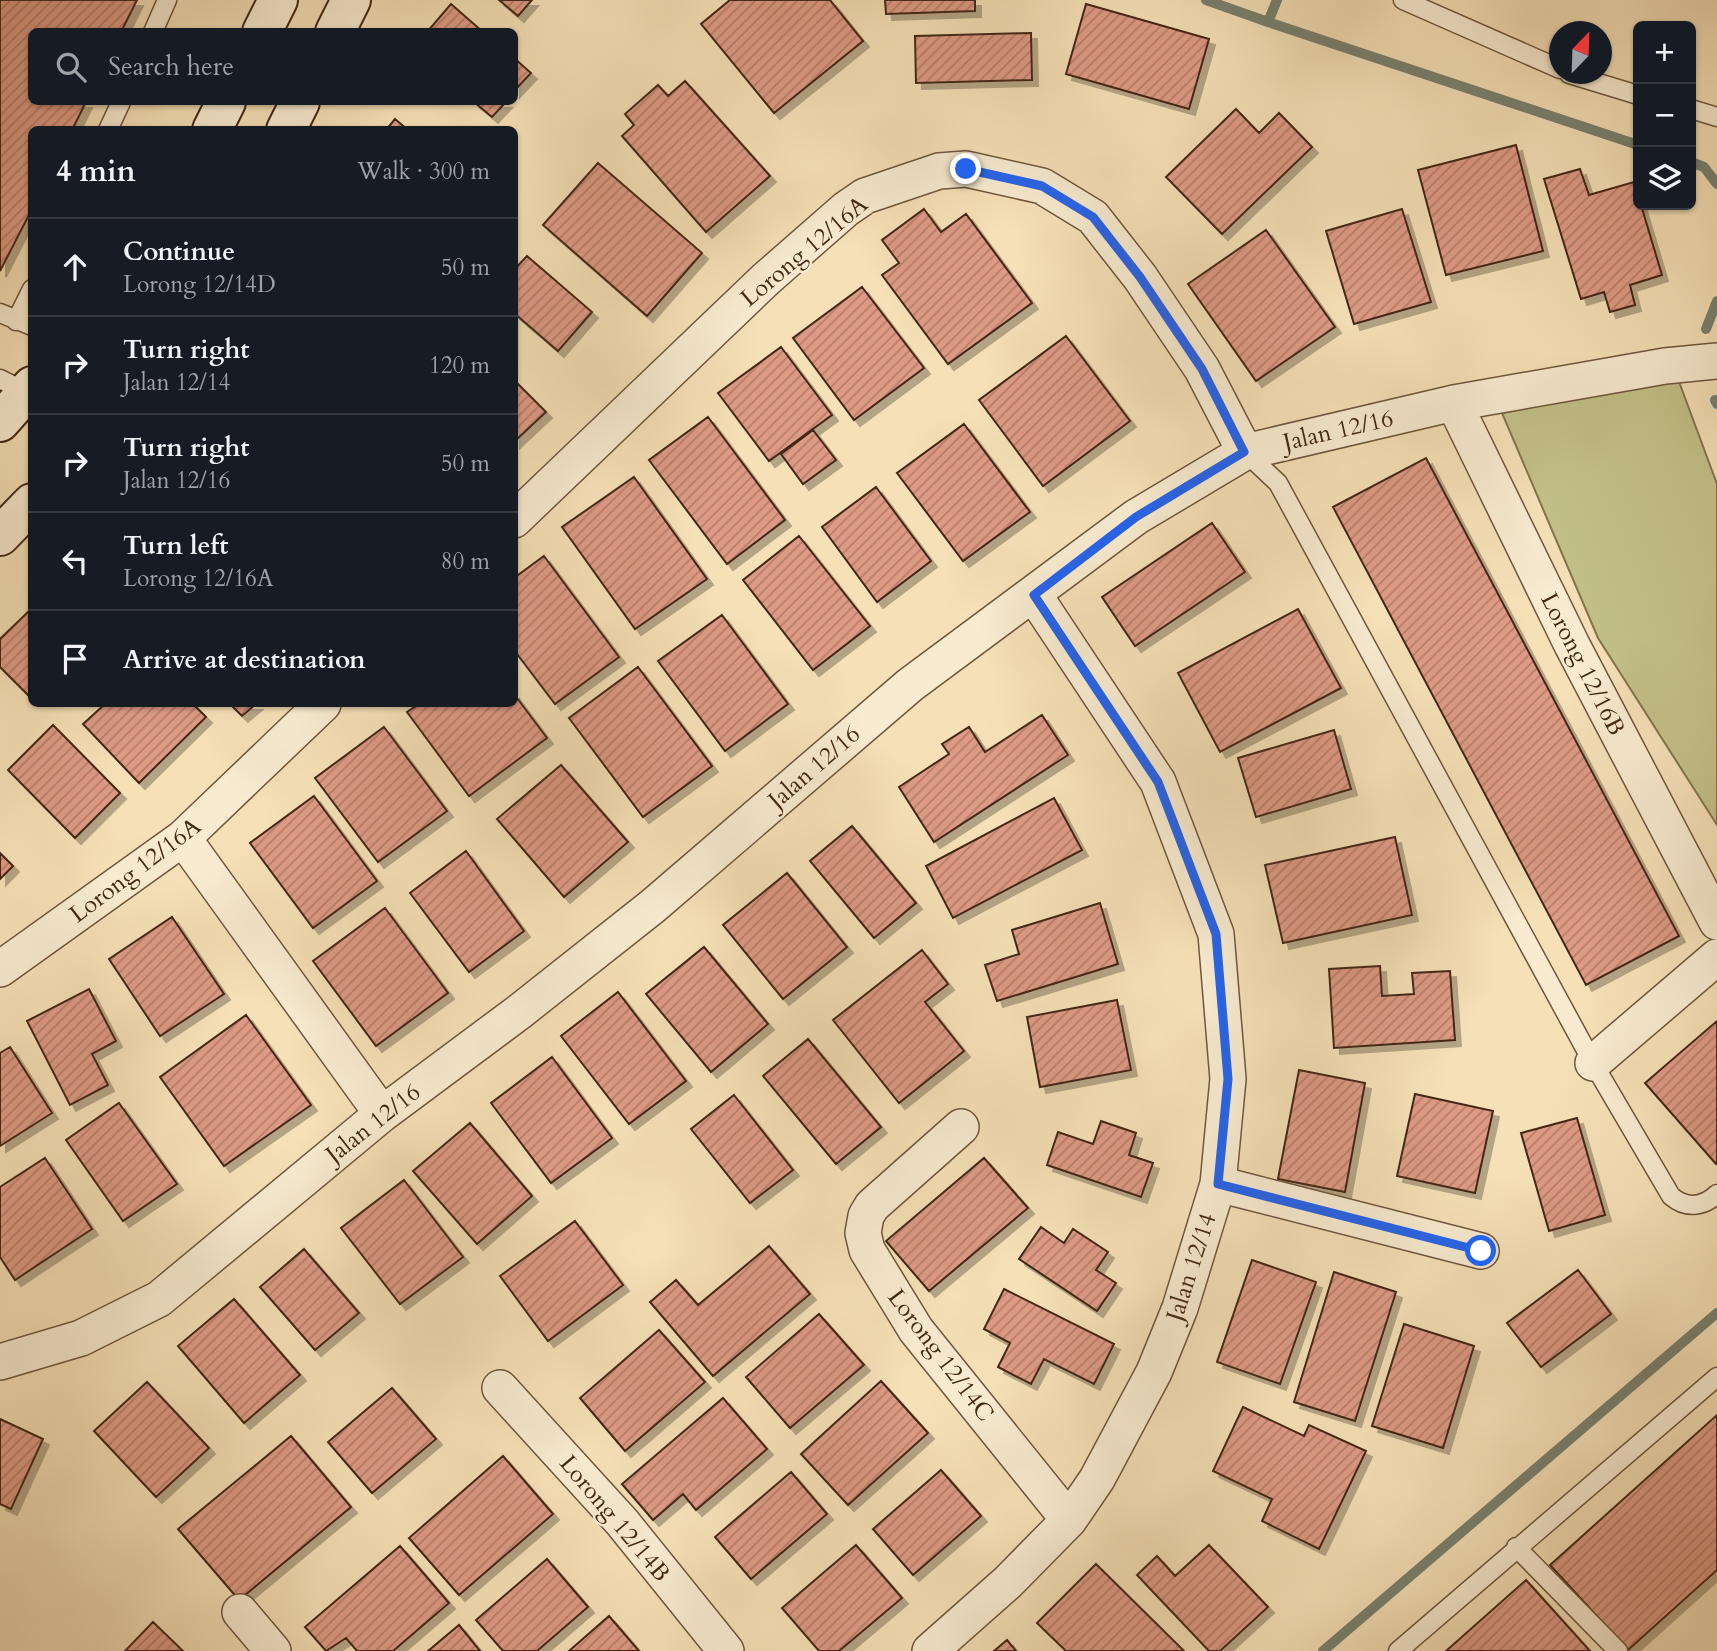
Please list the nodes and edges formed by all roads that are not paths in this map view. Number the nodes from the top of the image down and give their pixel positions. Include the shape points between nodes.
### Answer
1 (167, 0) edge
2 (278, 0) edge
3 (351, 0) edge
4 (1403, 0) edge
5 (155, 28) edge
6 (264, 28) edge
7 (337, 28) edge
8 (1549, 65) edge
9 (1602, 84) edge
10 (1633, 93) edge
11 (120, 105) edge
12 (224, 105) edge
13 (298, 105) edge
14 (1696, 111) edge
15 (1717, 117) edge
16 (110, 126) edge
17 (214, 126) edge
18 (288, 126) edge
19 (28, 297) edge
20 (16, 320) edge
21 (1717, 361) edge
22 (19, 385) edge
23 (1454, 403) junction
24 (0, 422) edge
25 (1244, 452) junction
26 (28, 507) edge
27 (518, 516) edge
28 (0, 536) edge
29 (1034, 595) junction
30 (320, 707) edge
31 (183, 838) junction
32 (1717, 922) edge
33 (1717, 957) edge
34 (0, 969) edge
35 (1593, 1063) junction
36 (382, 1114) junction
37 (961, 1127) dead end
38 (1218, 1184) junction
39 (1717, 1194) edge
40 (1481, 1251) dead end
41 (0, 1362) edge
42 (1717, 1377) edge
43 (500, 1388) dead end
44 (1069, 1520) junction
45 (1516, 1547) junction
46 (240, 1612) dead end
47 (273, 1651) edge
48 (726, 1651) edge
49 (930, 1651) edge
50 (1398, 1651) edge
51 (1618, 1651) edge

1 - 5 lane
2 - 6 main road
3 - 7 main road
4 - 8 lane
9 - 10 lane
11 - 16 lane
12 - 17 main road
13 - 18 main road
14 - 15 lane
19 - 20 lane
21 - 23 street, Jalan 12/16
22 - 24 main road
23 - 25 street, Jalan 12/16
23 - 32 street, Lorong 12/16B
25 - 27 street, Lorong 12/16A via 1202,369 1093,217 1042,186 966,169 939,171 865,196 846,209 766,279
25 - 29 street, Jalan 12/16 via 1136,517
25 - 35 lane via 1278,483
26 - 28 main road
29 - 36 street, Jalan 12/16 via 910,685 653,906
29 - 38 street, Jalan 12/14 via 1158,782 1216,934 1228,1079
30 - 31 street, Lorong 12/16A
31 - 34 street, Lorong 12/16A
31 - 36 street
33 - 35 street
35 - 39 lane via 1671,1196 1693,1206
36 - 41 street, Jalan 12/16 via 159,1299 81,1338
37 - 44 street, Lorong 12/14C via 873,1206 863,1233 867,1250 916,1330
38 - 40 street
38 - 44 street, Jalan 12/14 via 1180,1308 1154,1372 1097,1479
42 - 45 lane
43 - 48 street, Lorong 12/14B via 622,1522
44 - 49 street, Jalan 12/14 via 1009,1582
45 - 50 lane
45 - 51 lane
46 - 47 street

